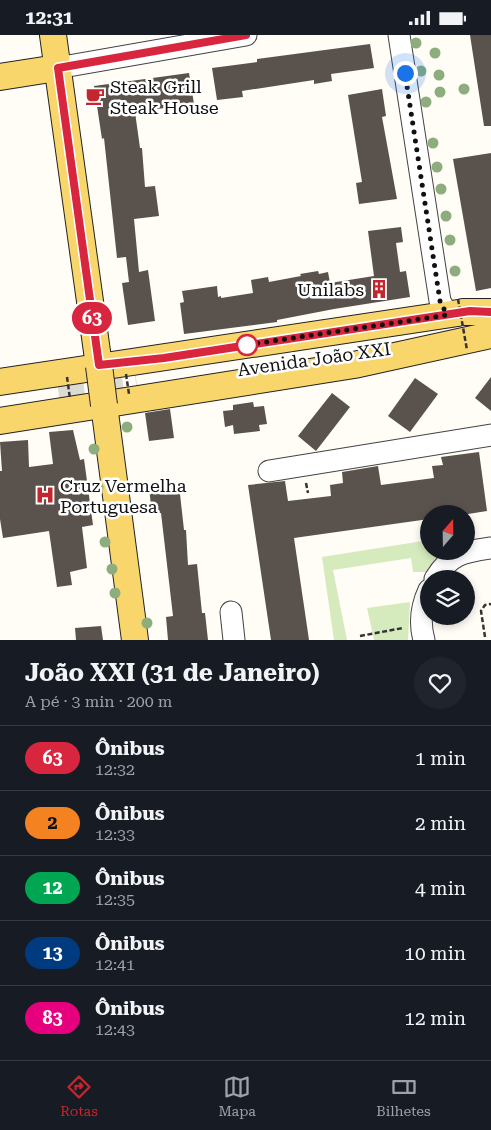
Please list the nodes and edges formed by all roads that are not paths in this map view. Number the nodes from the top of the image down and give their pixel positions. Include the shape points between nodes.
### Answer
1 (53, 35) edge
2 (246, 35) edge
3 (399, 35) edge
4 (58, 68) junction
5 (0, 77) edge
6 (491, 312) edge
7 (459, 314) junction
8 (491, 316) edge
9 (491, 335) edge
10 (99, 365) junction
11 (0, 382) edge
12 (0, 395) edge
13 (104, 405) junction
14 (0, 406) edge
15 (0, 421) edge
16 (491, 435) edge
17 (269, 471) dead end
18 (491, 548) edge
19 (440, 570) edge
20 (231, 612) dead end
21 (135, 640) edge
22 (234, 640) edge

1 - 4 main road
2 - 4 street
3 - 7 street via 440,301
4 - 5 main road
4 - 10 main road
6 - 7 main road
7 - 8 main road
7 - 9 main road, Avenida João XXI via 132,382
7 - 10 main road
9 - 13 main road via 354,365
10 - 11 main road
10 - 13 main road, bridge
12 - 14 main road via 64,390
13 - 15 main road
13 - 21 main road
16 - 17 street
18 - 19 street via 455,557
20 - 22 street

